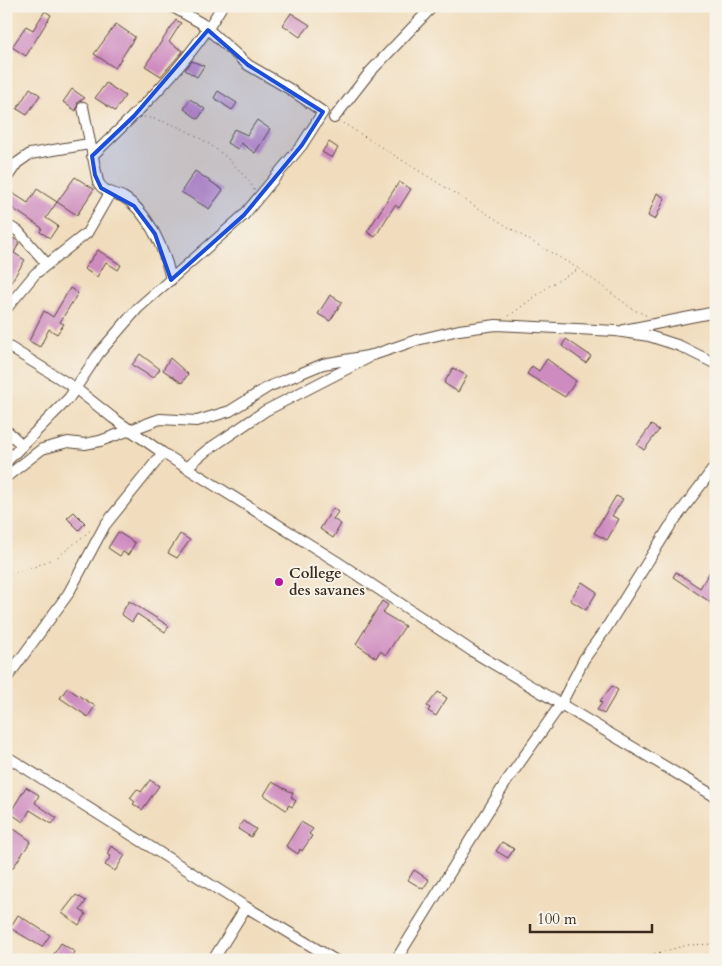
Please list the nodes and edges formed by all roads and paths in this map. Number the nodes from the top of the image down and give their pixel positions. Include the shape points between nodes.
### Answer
1 (171, 6) edge
2 (222, 6) edge
3 (433, 6) edge
4 (208, 30) junction
5 (82, 107) dead end
6 (134, 116) junction
7 (334, 118) joint
8 (89, 144) junction
9 (92, 156) junction
10 (6, 179) edge
11 (110, 193) junction
12 (257, 200) junction
13 (6, 225) edge
14 (47, 264) junction
15 (579, 269) junction
16 (171, 280) junction
17 (6, 309) edge
18 (716, 312) edge
19 (648, 316) dead end
20 (496, 325) junction
21 (616, 331) junction
22 (6, 345) edge
23 (373, 355) junction
24 (716, 364) edge
25 (75, 388) junction
26 (6, 430) edge
27 (131, 430) junction
28 (22, 445) junction
29 (163, 453) junction
30 (6, 462) edge
31 (716, 465) edge
32 (186, 467) junction
33 (6, 477) edge
34 (105, 524) junction
35 (6, 575) edge
36 (6, 679) edge
37 (561, 704) junction
38 (6, 756) edge
39 (716, 797) edge
40 (246, 907) junction
41 (716, 944) edge
42 (213, 960) edge
43 (335, 960) edge
44 (396, 960) edge
45 (630, 960) edge

1 - 4 street
2 - 4 street
3 - 7 street via 370,72
4 - 6 street
4 - 12 street via 248,65 323,112 302,145
5 - 8 street
6 - 9 street
6 - 12 path via 161,120 205,140 252,185
7 - 15 path
8 - 9 street
8 - 10 street via 30,154 17,163
9 - 11 street via 98,182
11 - 14 street via 87,233
11 - 16 street via 123,197 134,206 155,234 167,259
12 - 16 street
13 - 14 street via 18,231
14 - 17 street
15 - 19 path via 634,310
15 - 20 path via 552,284
16 - 25 street via 133,314 99,353
18 - 21 street
20 - 21 street
20 - 23 street via 417,340
21 - 24 street via 649,336 680,346
22 - 25 street
23 - 27 street via 323,364 268,387 230,411 197,421 160,419
23 - 32 street via 266,411
25 - 27 street
25 - 28 street
26 - 28 street
27 - 29 street
27 - 33 street via 86,444 68,442 42,449
28 - 30 street
29 - 32 street
29 - 34 street
31 - 37 street via 670,526 584,659
32 - 37 street
34 - 35 path via 92,529 59,556
34 - 36 street via 68,594
37 - 39 street
37 - 44 street via 506,782
38 - 40 street
40 - 42 street
40 - 43 street
41 - 45 path via 688,946

